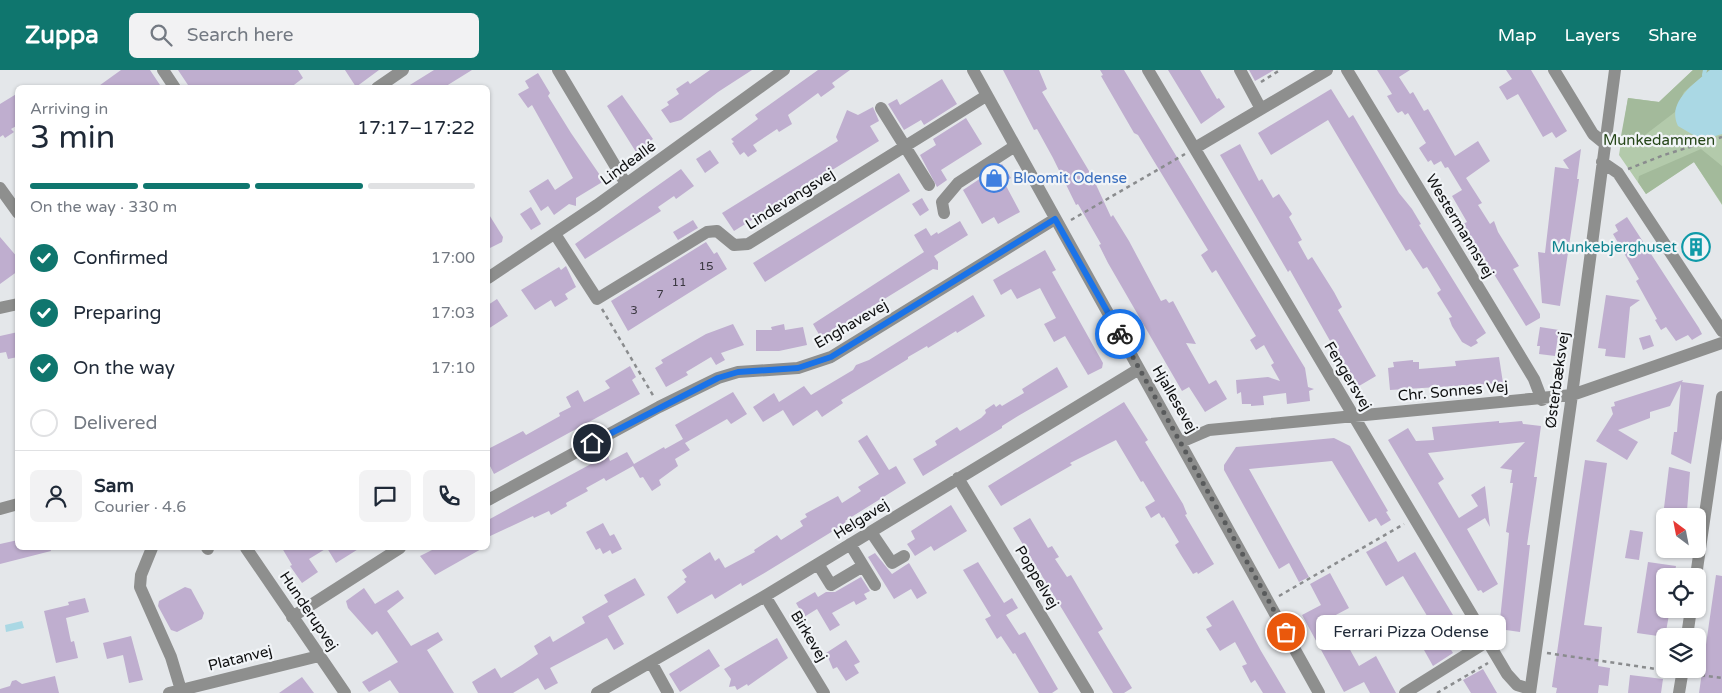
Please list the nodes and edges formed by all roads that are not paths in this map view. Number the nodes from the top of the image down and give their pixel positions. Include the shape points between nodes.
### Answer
1 (163, 70) edge
2 (403, 70) edge
3 (558, 70) edge
4 (784, 70) edge
5 (973, 70) edge
6 (1148, 70) edge
7 (1240, 70) edge
8 (1327, 70) edge
9 (1347, 70) edge
10 (1554, 70) edge
11 (1615, 70) edge
12 (385, 75) edge
13 (173, 85) edge
14 (986, 96) junction
15 (881, 108) dead end
16 (1261, 109) junction
17 (1604, 144) junction
18 (1015, 146) junction
19 (905, 147) junction
20 (1195, 148) junction
21 (1602, 162) junction
22 (626, 184) junction
23 (929, 185) dead end
24 (0, 188) edge
25 (15, 209) edge
26 (944, 213) dead end
27 (1057, 223) junction
28 (555, 234) junction
29 (490, 277) edge
30 (15, 305) edge
31 (0, 308) edge
32 (1722, 331) edge
33 (1722, 343) edge
34 (1139, 369) junction
35 (1572, 395) junction
36 (1722, 397) edge
37 (1542, 400) junction
38 (1353, 416) junction
39 (1181, 442) junction
40 (958, 478) junction
41 (490, 499) edge
42 (15, 505) edge
43 (0, 509) edge
44 (871, 532) junction
45 (850, 544) junction
46 (151, 550) edge
47 (247, 550) edge
48 (397, 550) edge
49 (904, 556) dead end
50 (818, 564) junction
51 (863, 566) junction
52 (1697, 568) edge
53 (875, 585) dead end
54 (766, 596) junction
55 (292, 617) junction
56 (1488, 641) junction
57 (319, 656) junction
58 (651, 662) junction
59 (1681, 678) edge
60 (1530, 691) edge
61 (175, 692) edge
62 (344, 693) edge
63 (597, 693) edge
64 (668, 693) edge
65 (824, 693) edge
66 (1088, 693) edge
67 (1319, 693) edge
68 (1405, 693) edge
69 (1679, 693) edge

1 - 13 street
2 - 12 street
3 - 22 street
4 - 22 street, Lindeallé
5 - 14 street, Hjallesevej
6 - 20 street, Fengersvej
7 - 16 street
8 - 16 street
9 - 37 street, Westermannsvej via 1534,379
10 - 17 street via 1593,134
11 - 17 street, Østerbæksvej
14 - 18 street, Hjallesevej
14 - 19 street, Lindevangsvej
15 - 19 street
16 - 20 street
17 - 21 street, Østerbæksvej
18 - 26 street via 958,183 942,202
18 - 27 street, Hjallesevej
19 - 23 street
19 - 28 street, Lindevangsvej via 748,244 734,245 717,231 707,232 596,299
20 - 38 street, Fengersvej
21 - 32 street via 1618,173
21 - 35 street, Østerbæksvej
22 - 28 street, Lindeallé
24 - 25 street
27 - 34 street, Hjallesevej
27 - 41 street, Enghavevej via 831,357 798,368 738,372 718,378
28 - 29 street, Lindeallé
30 - 31 street
33 - 35 street, Chr. Sonnes Vej
34 - 39 street, Hjallesevej
34 - 40 street, Helgavej
35 - 37 street, Chr. Sonnes Vej
35 - 60 street, Østerbæksvej
36 - 52 street
37 - 38 street, Chr. Sonnes Vej
38 - 39 street, Chr. Sonnes Vej via 1209,430
38 - 56 street, Fengersvej
39 - 67 street, Hjallesevej
40 - 44 street, Helgavej
40 - 66 street, Poppelvej
42 - 43 street
44 - 45 street, Helgavej
44 - 49 street via 892,563
45 - 50 street, Helgavej
45 - 51 street
46 - 61 street via 141,575 140,587 171,657
47 - 55 street, Hunderupvej
48 - 55 street
50 - 51 street via 831,585
50 - 54 street, Helgavej
51 - 53 street
54 - 58 street, Helgavej
54 - 65 street, Birkevej
55 - 57 street, Hunderupvej
56 - 60 street, Fengersvej via 1507,674
56 - 68 street
57 - 61 street, Platanvej
57 - 62 street, Hunderupvej
58 - 63 street, Helgavej
58 - 64 street
59 - 69 street

